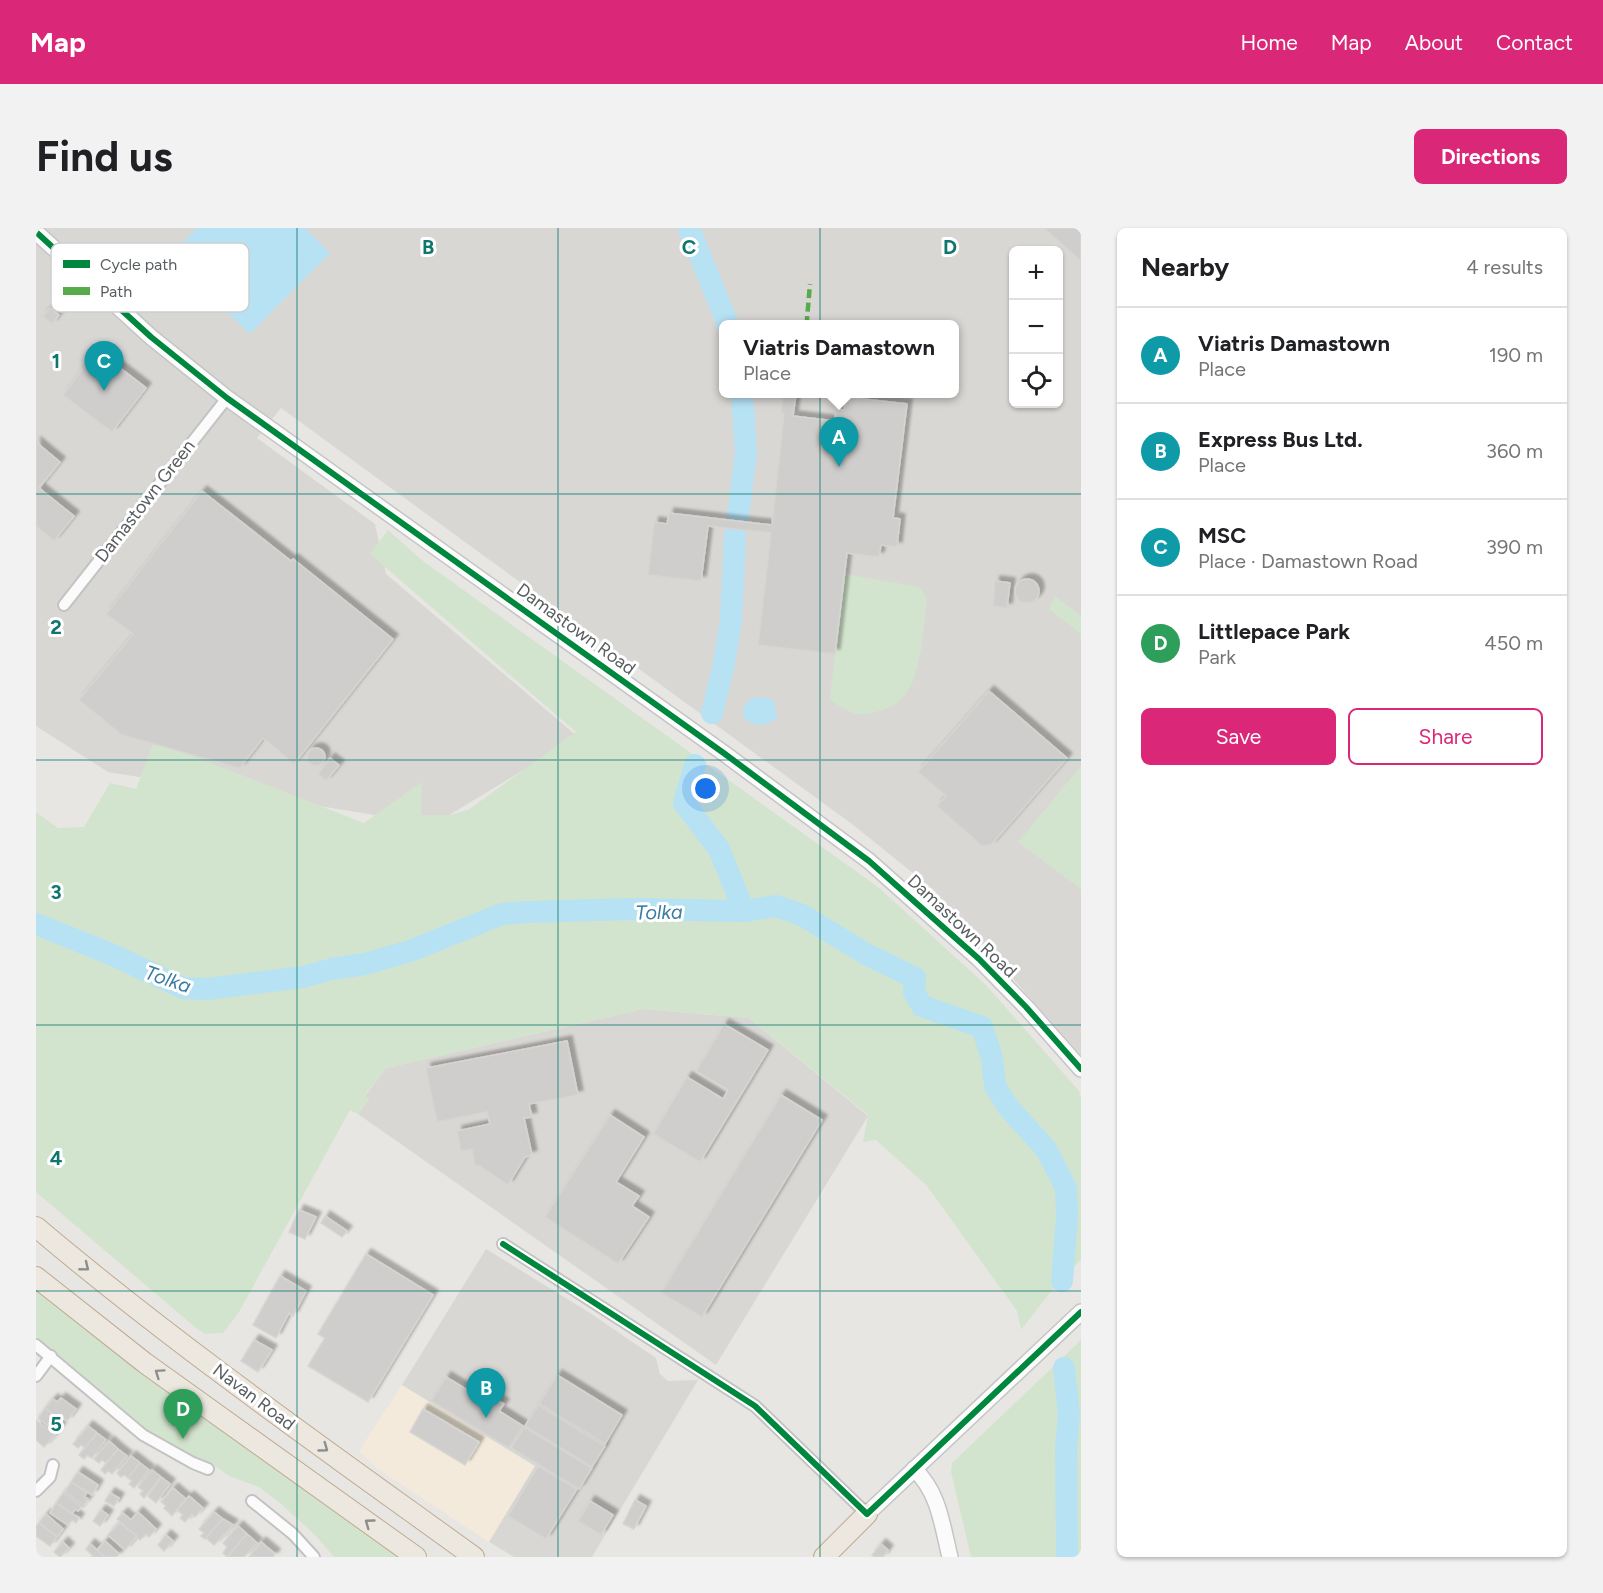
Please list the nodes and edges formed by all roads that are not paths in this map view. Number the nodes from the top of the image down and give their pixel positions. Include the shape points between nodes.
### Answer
1 (36, 232) edge
2 (51, 246) edge
3 (124, 312) edge
4 (227, 398) junction
5 (64, 605) dead end
6 (1081, 1069) edge
7 (37, 1228) edge
8 (503, 1244) dead end
9 (36, 1276) edge
10 (1081, 1312) edge
11 (36, 1345) edge
12 (51, 1356) junction
13 (36, 1376) edge
14 (52, 1465) dead end
15 (208, 1469) dead end
16 (914, 1469) junction
17 (36, 1491) edge
18 (252, 1501) dead end
19 (867, 1514) junction
20 (314, 1557) edge
21 (416, 1557) edge
22 (474, 1557) edge
23 (824, 1557) edge
24 (950, 1557) edge

1 - 2 street, Damastown Road
3 - 4 street, Damastown Road
4 - 5 street, Damastown Green
4 - 6 street, Damastown Road via 869,861 979,959
7 -> 22 highway, Navan Road via 229,1379
8 - 19 street via 755,1407
21 -> 9 highway, Navan Road via 145,1363
10 - 16 street
11 - 12 street
12 - 13 street
12 - 15 street via 143,1435
14 - 17 street via 50,1477
16 - 19 street
16 - 24 street via 934,1495
18 - 20 street
19 - 23 highway

